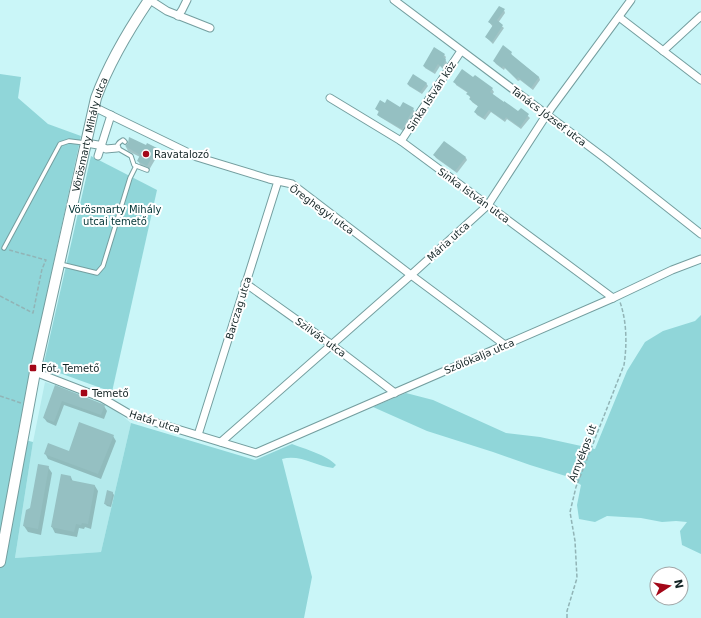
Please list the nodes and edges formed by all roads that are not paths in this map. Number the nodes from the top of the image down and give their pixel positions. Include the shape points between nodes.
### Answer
1 (150, 0) edge
2 (188, 0) edge
3 (394, 0) edge
4 (631, 0) edge
5 (178, 16) junction
6 (701, 16) edge
7 (619, 17) junction
8 (210, 28) dead end
9 (663, 50) junction
10 (461, 51) junction
11 (701, 80) edge
12 (330, 98) dead end
13 (94, 107) junction
14 (547, 114) junction
15 (111, 115) junction
16 (401, 141) junction
17 (125, 142) dead end
18 (86, 143) junction
19 (101, 147) junction
20 (117, 148) junction
21 (98, 156) dead end
22 (136, 166) junction
23 (147, 170) dead end
24 (278, 181) junction
25 (488, 205) junction
26 (701, 234) edge
27 (4, 248) road end
28 (701, 259) edge
29 (60, 264) junction
30 (411, 275) junction
31 (246, 283) junction
32 (615, 297) junction
33 (332, 345) junction
34 (505, 345) junction
35 (35, 372) junction
36 (395, 393) junction
37 (198, 435) junction
38 (221, 442) junction
39 (256, 453) joint
40 (0, 562) edge

1 - 5 street, Vörösmarty Mihály utca
1 - 13 main road, Vörösmarty Mihály utca via 105,74
2 - 5 street
3 - 10 street, Tanács József utca
4 - 7 street, Mária utca
5 - 8 street, Vörösmarty Mihály utca
6 - 9 street
7 - 9 street
7 - 14 street, Mária utca
9 - 11 street
10 - 14 street, Tanács József utca
10 - 16 street, Sinka István köz
12 - 16 street, Sinka István utca
13 - 15 street, Öreghegyi utca
13 - 18 main road, Vörösmarty Mihály utca
14 - 25 street, Mária utca
14 - 26 street, Tanács József utca
15 - 19 street
15 - 24 street, Öreghegyi utca via 197,157
16 - 25 street, Sinka István utca
17 - 20 lane via 120,141
18 - 19 street
18 - 27 lane via 69,141 60,144
18 - 29 main road, Vörösmarty Mihály utca
19 - 20 street
19 - 21 street
20 - 22 lane via 131,156
22 - 23 lane
22 - 29 lane via 103,266 97,274
24 - 30 street, Öreghegyi utca via 292,184
24 - 31 street, Barczag utca
25 - 30 street, Mária utca
25 - 32 street, Sinka István utca
28 - 32 street, Szőlőkalja utca
29 - 35 main road, Vörösmarty Mihály utca
30 - 33 street, Mária utca
30 - 34 street, Öreghegyi utca
31 - 33 street, Szilvás utca
31 - 37 street, Barczag utca
32 - 34 street, Szőlőkalja utca
33 - 36 street, Szilvás utca
33 - 38 street, Mária utca
34 - 36 street, Szőlőkalja utca
35 - 37 street, Határ utca via 102,398 131,415
35 - 40 main road, Vörösmarty Mihály utca
36 - 39 street, Szőlőkalja utca
37 - 38 street, Határ utca
38 - 39 street, Határ utca

